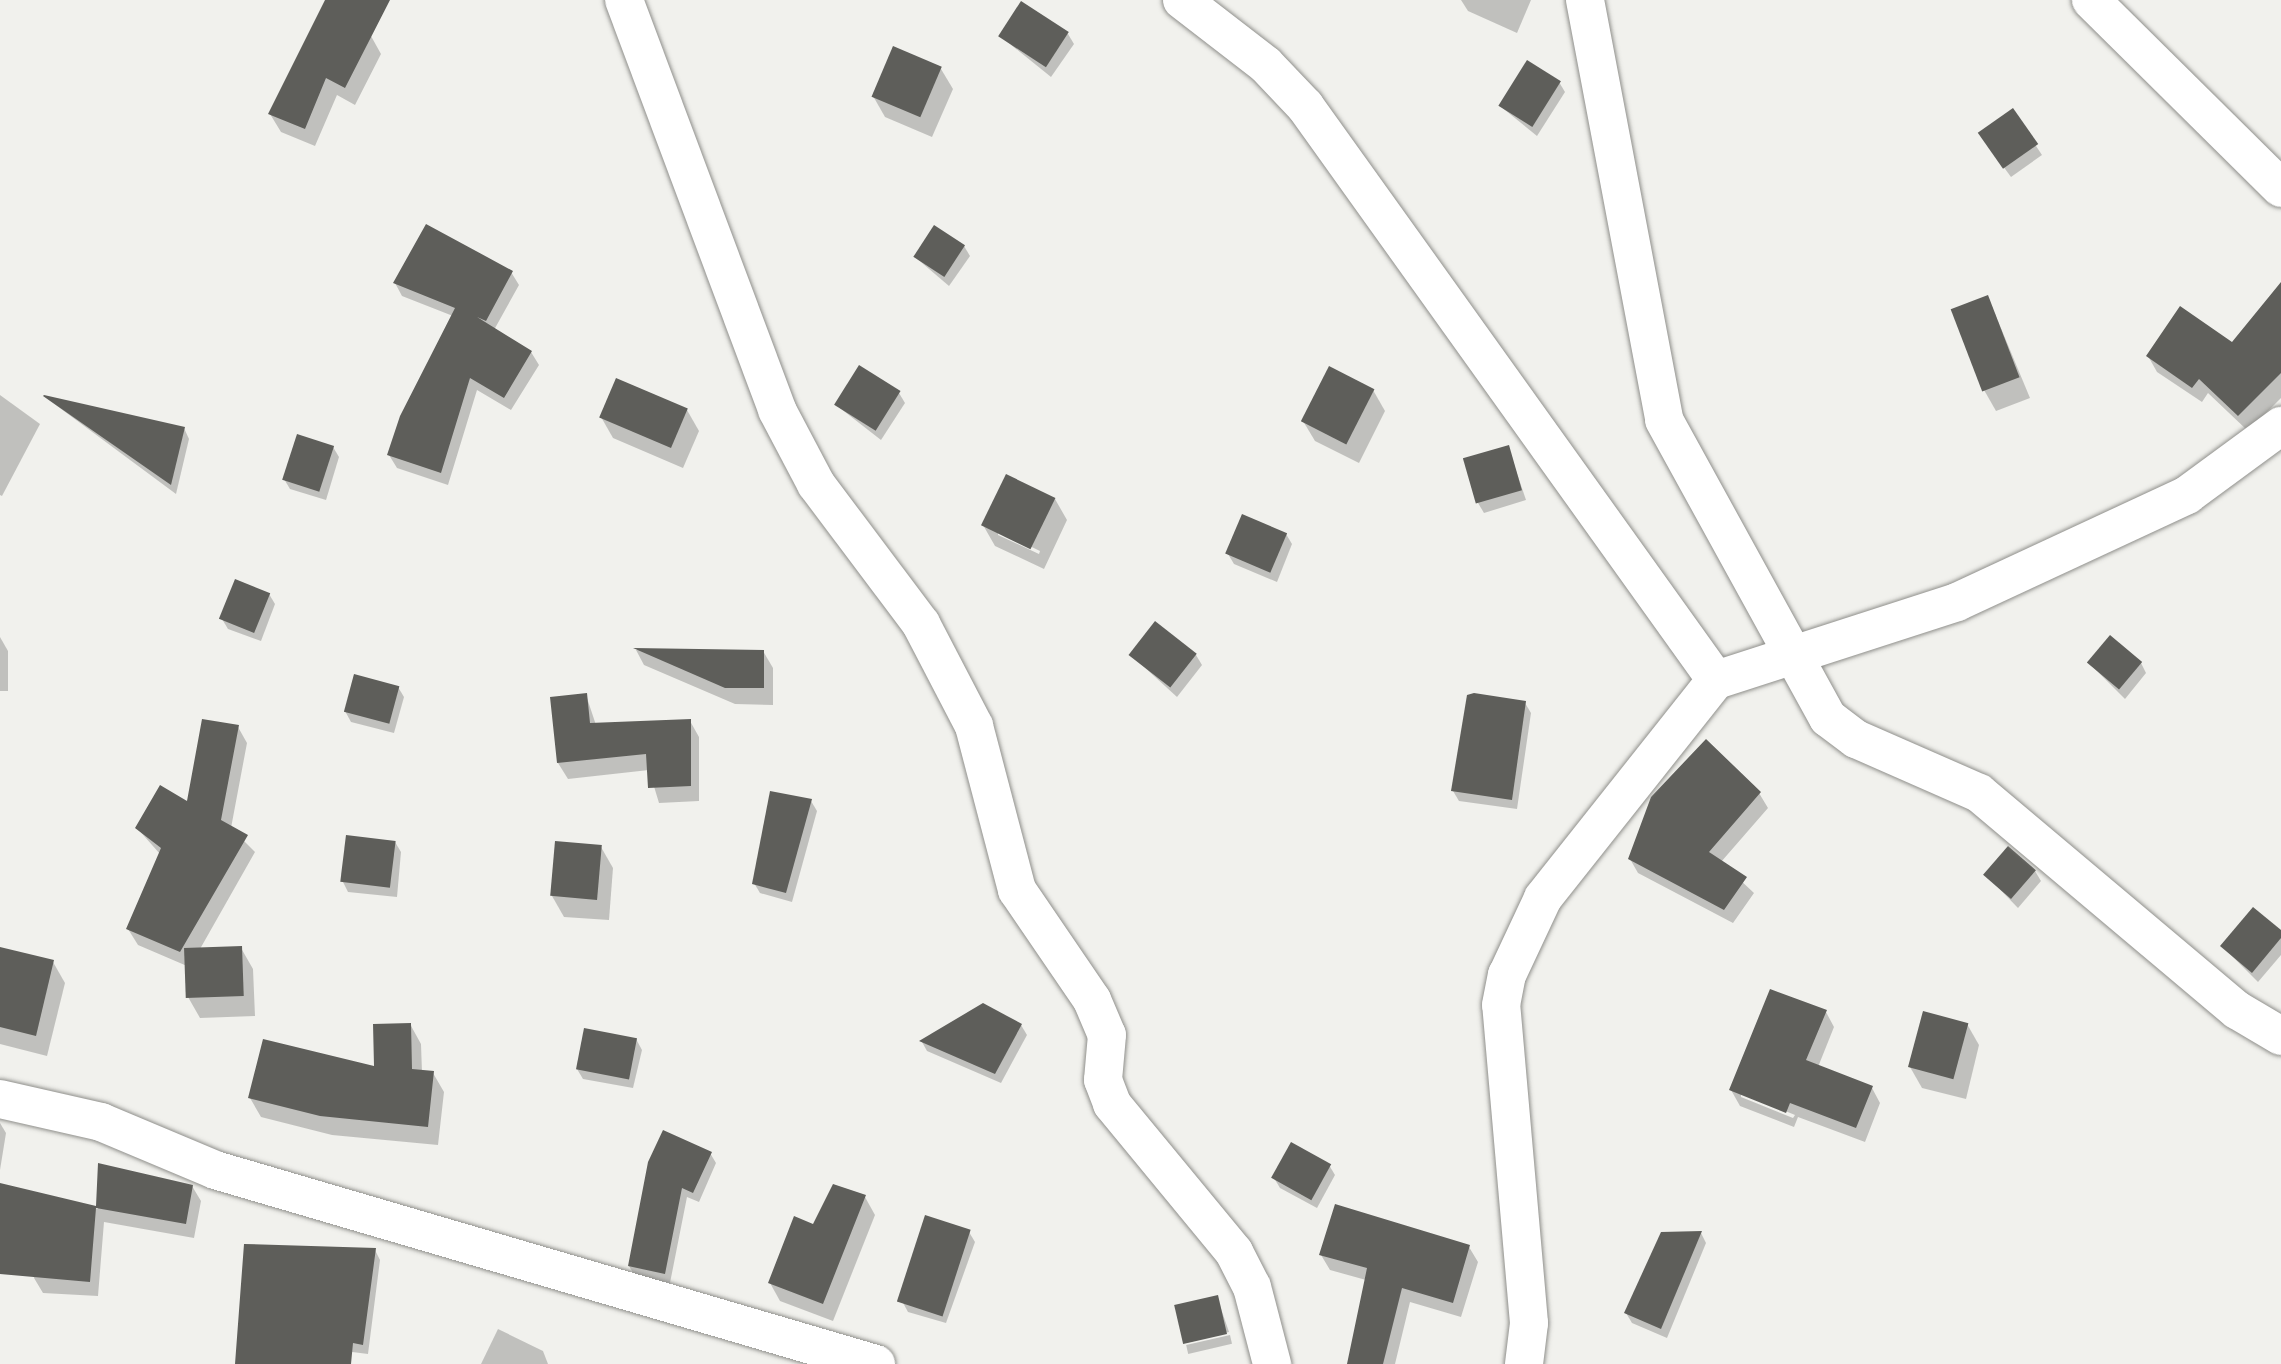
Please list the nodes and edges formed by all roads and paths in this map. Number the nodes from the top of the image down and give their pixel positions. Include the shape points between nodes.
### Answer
1 (624, 0) edge
2 (1182, 0) edge
3 (1586, 0) edge
4 (2091, 0) edge
5 (2281, 188) edge
6 (2281, 426) edge
7 (1797, 653) junction
8 (1716, 680) junction
9 (2281, 1036) edge
10 (0, 1099) edge
11 (876, 1364) edge
12 (1272, 1364) edge
13 (1524, 1364) edge

1 - 12 street via 777,410 816,484 921,624 974,726 1017,890 1092,1000 1107,1035 1103,1080 1112,1104 1234,1252 1252,1287
2 - 8 street via 1266,65 1305,106
3 - 7 street via 1664,420
4 - 5 street
6 - 7 street via 2188,495 1957,603
7 - 8 street
7 - 9 street via 1828,718 1856,739 1979,793 2237,1010
8 - 13 street via 1543,898 1507,975 1501,1005 1528,1324
10 - 11 street via 101,1122 215,1170

